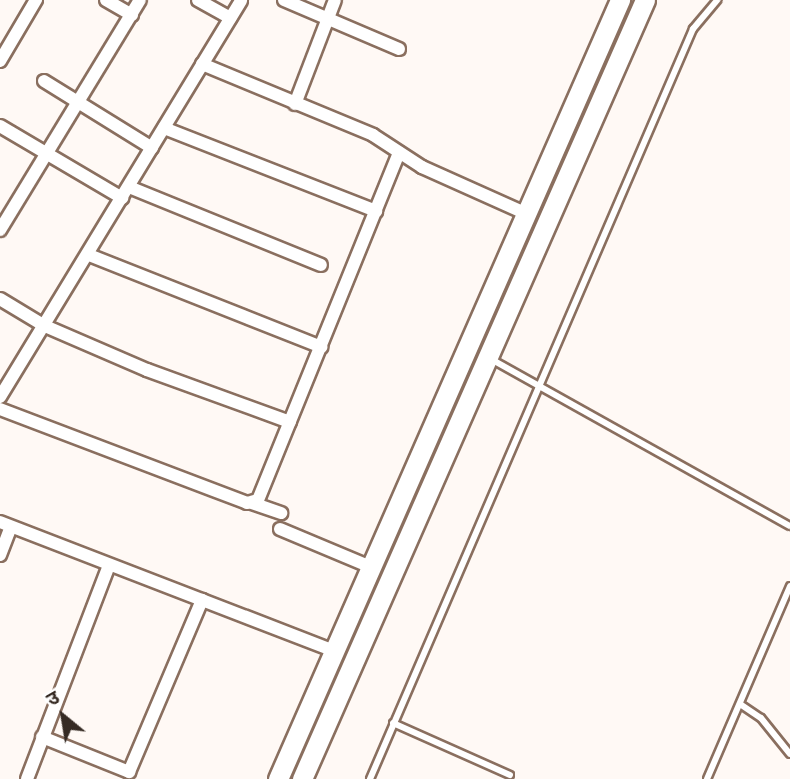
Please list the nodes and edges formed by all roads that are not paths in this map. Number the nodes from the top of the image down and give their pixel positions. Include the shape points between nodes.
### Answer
1 (36, 0) edge
2 (106, 0) edge
3 (141, 0) edge
4 (198, 0) edge
5 (241, 0) edge
6 (284, 0) edge
7 (335, 0) edge
8 (620, 0) edge
9 (645, 0) edge
10 (718, 0) edge
11 (132, 15) junction
12 (230, 18) junction
13 (327, 19) junction
14 (399, 49) dead end
15 (0, 61) edge
16 (202, 64) junction
17 (44, 81) dead end
18 (78, 103) junction
19 (295, 104) junction
20 (0, 126) edge
21 (164, 128) junction
22 (152, 148) junction
23 (399, 152) junction
24 (47, 153) junction
25 (126, 193) junction
26 (376, 211) junction
27 (527, 214) junction
28 (0, 230) edge
29 (89, 255) junction
30 (321, 265) dead end
31 (0, 299) edge
32 (45, 326) junction
33 (321, 347) junction
34 (489, 358) junction
35 (537, 384) junction
36 (0, 397) edge
37 (0, 409) edge
38 (290, 422) junction
39 (252, 503) junction
40 (281, 513) dead end
41 (5, 524) edge
42 (790, 526) edge
43 (280, 529) dead end
44 (0, 555) edge
45 (109, 565) junction
46 (371, 567) junction
47 (790, 586) edge
48 (202, 600) junction
49 (335, 651) junction
50 (740, 704) junction
51 (393, 723) junction
52 (42, 737) junction
53 (790, 754) edge
54 (510, 775) dead end
55 (128, 776) edge
56 (27, 779) edge
57 (278, 779) edge
58 (302, 779) edge
59 (370, 779) edge
60 (707, 779) edge

1 - 15 street
2 - 11 street
3 - 11 street
4 - 12 street
5 - 12 street
6 - 13 street
7 - 13 street
8 - 27 main road
9 - 34 main road
10 - 35 lane via 693,30
11 - 18 street
12 - 16 street
13 - 14 street
13 - 19 street
16 - 19 street
16 - 21 street
17 - 18 street
18 - 22 street
18 - 24 street
19 - 23 street via 373,135
20 - 24 street
21 - 22 street
21 - 26 street
22 - 25 street
23 - 26 street
23 - 27 street
24 - 25 street
24 - 28 street
25 - 29 street
25 - 30 street
26 - 33 street
27 - 46 main road
29 - 32 street
29 - 33 street
31 - 32 street
32 - 36 street
32 - 38 street via 147,370
33 - 38 street
34 - 35 lane
34 - 58 main road
35 - 42 lane
35 - 51 lane
37 - 39 street
38 - 39 street via 262,494
39 - 40 street
41 - 44 street
41 - 45 street
43 - 46 street
45 - 48 street
45 - 52 street
46 - 49 main road
47 - 50 lane
48 - 49 street
48 - 55 street
49 - 57 main road
50 - 53 lane via 761,718
50 - 60 lane
51 - 54 lane
51 - 59 lane
52 - 55 street
52 - 56 street

